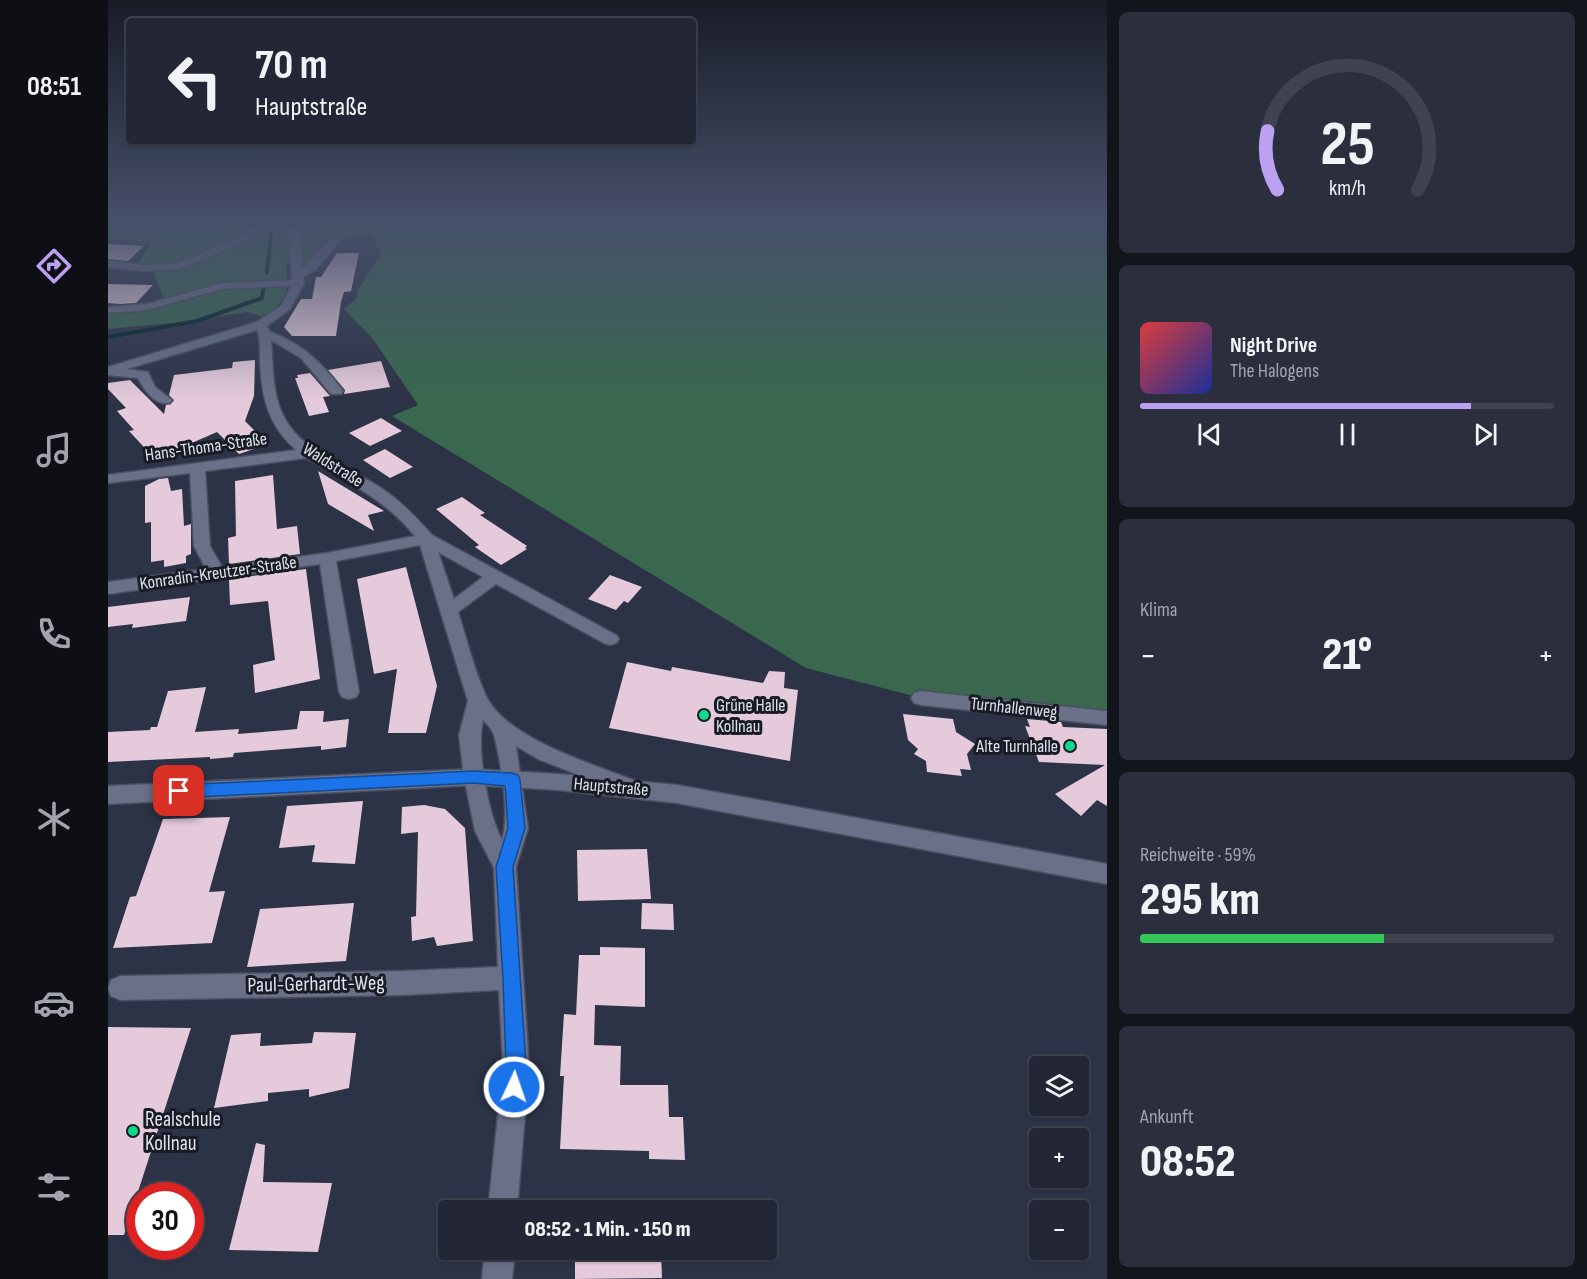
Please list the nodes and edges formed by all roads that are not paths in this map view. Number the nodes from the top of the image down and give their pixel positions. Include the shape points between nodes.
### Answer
1 (299, 279) edge
2 (291, 280) edge
3 (108, 310) edge
4 (263, 329) junction
5 (108, 371) edge
6 (336, 391) dead end
7 (165, 400) dead end
8 (308, 453) junction
9 (197, 467) junction
10 (108, 479) edge
11 (426, 539) junction
12 (327, 558) junction
13 (216, 572) junction
14 (495, 576) junction
15 (108, 588) edge
16 (450, 610) junction
17 (610, 639) dead end
18 (349, 692) dead end
19 (921, 698) dead end
20 (478, 701) junction
21 (1107, 718) edge
22 (503, 730) junction
23 (474, 777) junction
24 (512, 780) junction
25 (631, 788) junction
26 (108, 795) edge
27 (505, 867) junction
28 (1107, 874) edge
29 (512, 978) junction
30 (120, 988) dead end
31 (504, 1200) edge
32 (499, 1260) edge
33 (497, 1279) edge

1 - 4 street via 290,305
2 - 3 street via 238,284 189,293 144,308
4 - 5 street
4 - 6 street via 303,351
4 - 8 street, Waldstraße via 274,411 287,435
5 - 7 street via 143,375 150,389
8 - 9 street, Hans-Thoma-Straße
8 - 11 street, Waldstraße via 374,490 408,517
9 - 10 street, Hans-Thoma-Straße
9 - 13 street via 202,546
11 - 12 street, Konradin-Kreutzer-Straße
11 - 14 street
11 - 16 street, Waldstraße
12 - 13 street, Konradin-Kreutzer-Straße
12 - 18 street
13 - 15 street, Konradin-Kreutzer-Straße
14 - 16 street
14 - 17 street
16 - 20 street, Waldstraße
19 - 21 street, Turnhallenweg
20 - 22 street, Waldstraße
20 - 23 street via 469,735
22 - 24 street
22 - 25 street, Waldstraße via 545,753
23 - 24 street, Hauptstraße
23 - 26 street, Hauptstraße
23 - 27 street via 486,831
24 - 25 street, Hauptstraße
24 - 27 street via 517,828
25 - 28 street, Hauptstraße
27 - 29 street
29 - 30 street, Paul-Gerhardt-Weg via 403,984
29 - 31 street via 516,1066
32 - 33 street

